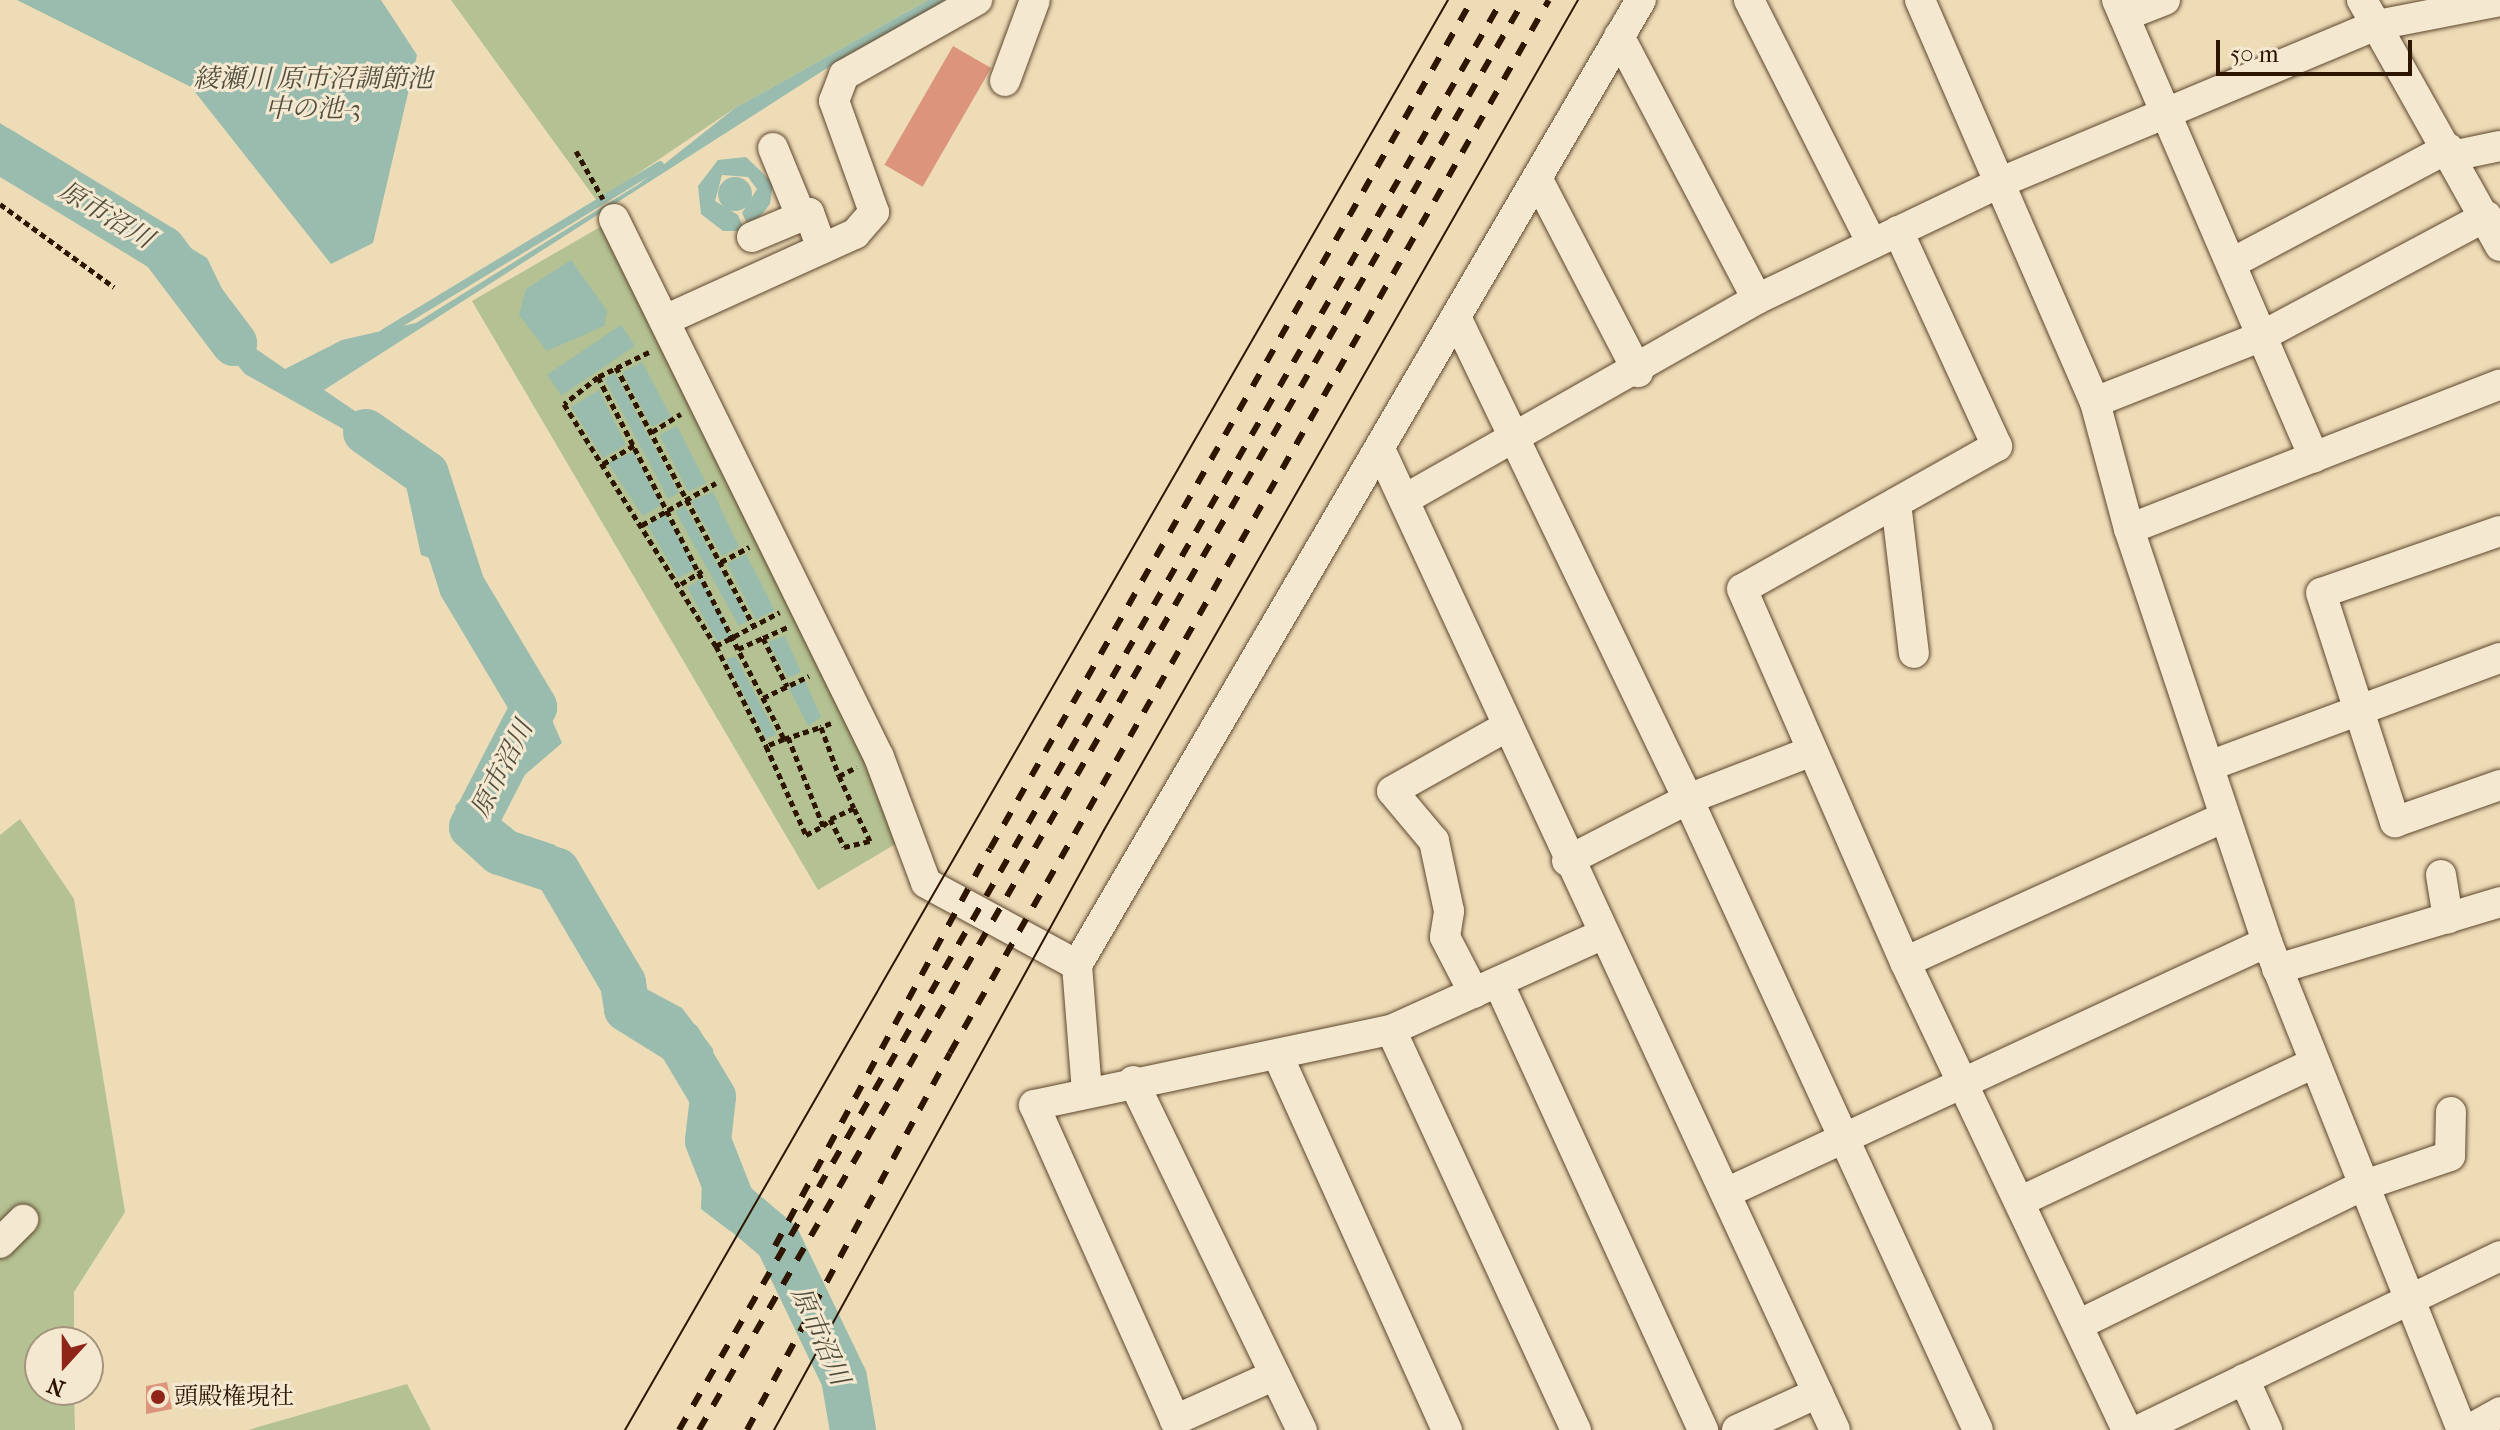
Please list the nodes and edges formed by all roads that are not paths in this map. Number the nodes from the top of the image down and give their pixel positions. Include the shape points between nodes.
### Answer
1 (977, 0) edge
2 (1035, 0) edge
3 (1641, 0) edge
4 (1749, 0) edge
5 (1920, 0) edge
6 (2165, 0) edge
7 (2500, 1) edge
8 (2120, 8) edge
9 (2369, 12) edge
10 (1619, 36) junction
11 (1005, 81) dead end
12 (2164, 112) junction
13 (2500, 146) edge
14 (773, 148) dead end
15 (2450, 152) junction
16 (1537, 178) junction
17 (2001, 182) junction
18 (812, 211) junction
19 (2487, 216) junction
20 (614, 219) dead end
21 (752, 237) dead end
22 (1885, 237) junction
23 (2500, 246) edge
24 (822, 249) junction
25 (2232, 263) junction
26 (1757, 299) junction
27 (1456, 317) junction
28 (665, 320) junction
29 (2260, 337) junction
30 (1638, 372) junction
31 (2500, 384) edge
32 (2095, 402) junction
33 (1511, 434) junction
34 (1380, 449) junction
35 (2314, 457) junction
36 (1407, 498) junction
37 (1896, 503) junction
38 (2129, 529) junction
39 (2500, 531) edge
40 (1914, 653) dead end
41 (2500, 658) edge
42 (2354, 711) junction
43 (1508, 726) junction
44 (1810, 752) junction
45 (2209, 766) junction
46 (2500, 785) edge
47 (1688, 799) junction
48 (2225, 817) junction
49 (1567, 861) junction
50 (2441, 875) dead end
51 (2500, 903) edge
52 (2448, 918) junction
53 (1604, 934) junction
54 (2272, 956) junction
55 (1905, 962) junction
56 (1077, 965) junction
57 (1486, 987) junction
58 (1391, 1030) junction
59 (1279, 1058) junction
60 (2314, 1063) junction
61 (1962, 1079) junction
62 (1133, 1081) junction
63 (1087, 1092) junction
64 (2451, 1112) dead end
65 (1843, 1135) junction
66 (2362, 1186) junction
67 (1728, 1192) junction
68 (2023, 1200) junction
69 (23, 1220) dead end
70 (0, 1243) edge
71 (2500, 1256) edge
72 (2408, 1300) junction
73 (2080, 1324) junction
74 (1275, 1375) junction
75 (2244, 1379) junction
76 (1818, 1393) junction
77 (2500, 1412) edge
78 (1302, 1430) edge
79 (1447, 1430) edge
80 (1576, 1430) edge
81 (1703, 1430) edge
82 (1737, 1430) edge
83 (1835, 1430) edge
84 (1978, 1430) edge
85 (2127, 1430) edge
86 (2139, 1430) edge
87 (2267, 1430) edge
88 (2462, 1430) edge
89 (2468, 1430) edge

1 - 24 street via 844,75 834,101 874,212 855,234
2 - 11 street
3 - 10 street
4 - 22 street
5 - 17 street
6 - 8 street
7 - 9 street
8 - 12 street
9 - 12 street
9 - 15 street
10 - 16 street
10 - 26 street
12 - 17 street
12 - 25 street
13 - 15 street
14 - 18 street
15 - 19 street
15 - 25 street
16 - 27 street
16 - 30 street
17 - 22 street
17 - 32 street
18 - 21 street
18 - 24 street
19 - 23 street
19 - 29 street
20 - 28 street
22 - 26 street
22 - 37 street via 1997,446
24 - 28 street
25 - 29 street
26 - 30 street
27 - 33 street
27 - 34 street
28 - 56 street via 879,757 926,883
29 - 32 street
29 - 35 street
30 - 33 street
31 - 35 street
32 - 38 street
33 - 36 street
33 - 47 street
34 - 36 street
34 - 56 street
35 - 38 street
36 - 43 street
37 - 40 street
37 - 44 street via 1742,589
38 - 45 street
39 - 42 street via 2321,593
41 - 42 street
42 - 45 street
42 - 46 street via 2395,822
43 - 49 street
43 - 57 street via 1392,791 1434,841 1449,911 1445,937
44 - 47 street
44 - 55 street
45 - 48 street
47 - 49 street
47 - 65 street
48 - 54 street
48 - 55 street
49 - 53 street
50 - 52 street
51 - 52 street
52 - 54 street
53 - 57 street
53 - 67 street
54 - 60 street
54 - 61 street
55 - 61 street
56 - 63 street
57 - 58 street
57 - 81 street
58 - 59 street
58 - 80 street
59 - 62 street
59 - 79 street
60 - 66 street
60 - 68 street
61 - 65 street
61 - 68 street
62 - 63 street
62 - 74 street
63 - 74 street via 1034,1105 1175,1420
64 - 66 street via 2450,1156
65 - 67 street
65 - 84 street
66 - 72 street
66 - 73 street
67 - 76 street
68 - 73 street
69 - 70 street
71 - 72 street
72 - 75 street
72 - 88 street
73 - 85 street
74 - 78 street
75 - 86 street
75 - 87 street
76 - 82 street
76 - 83 street
77 - 89 street

